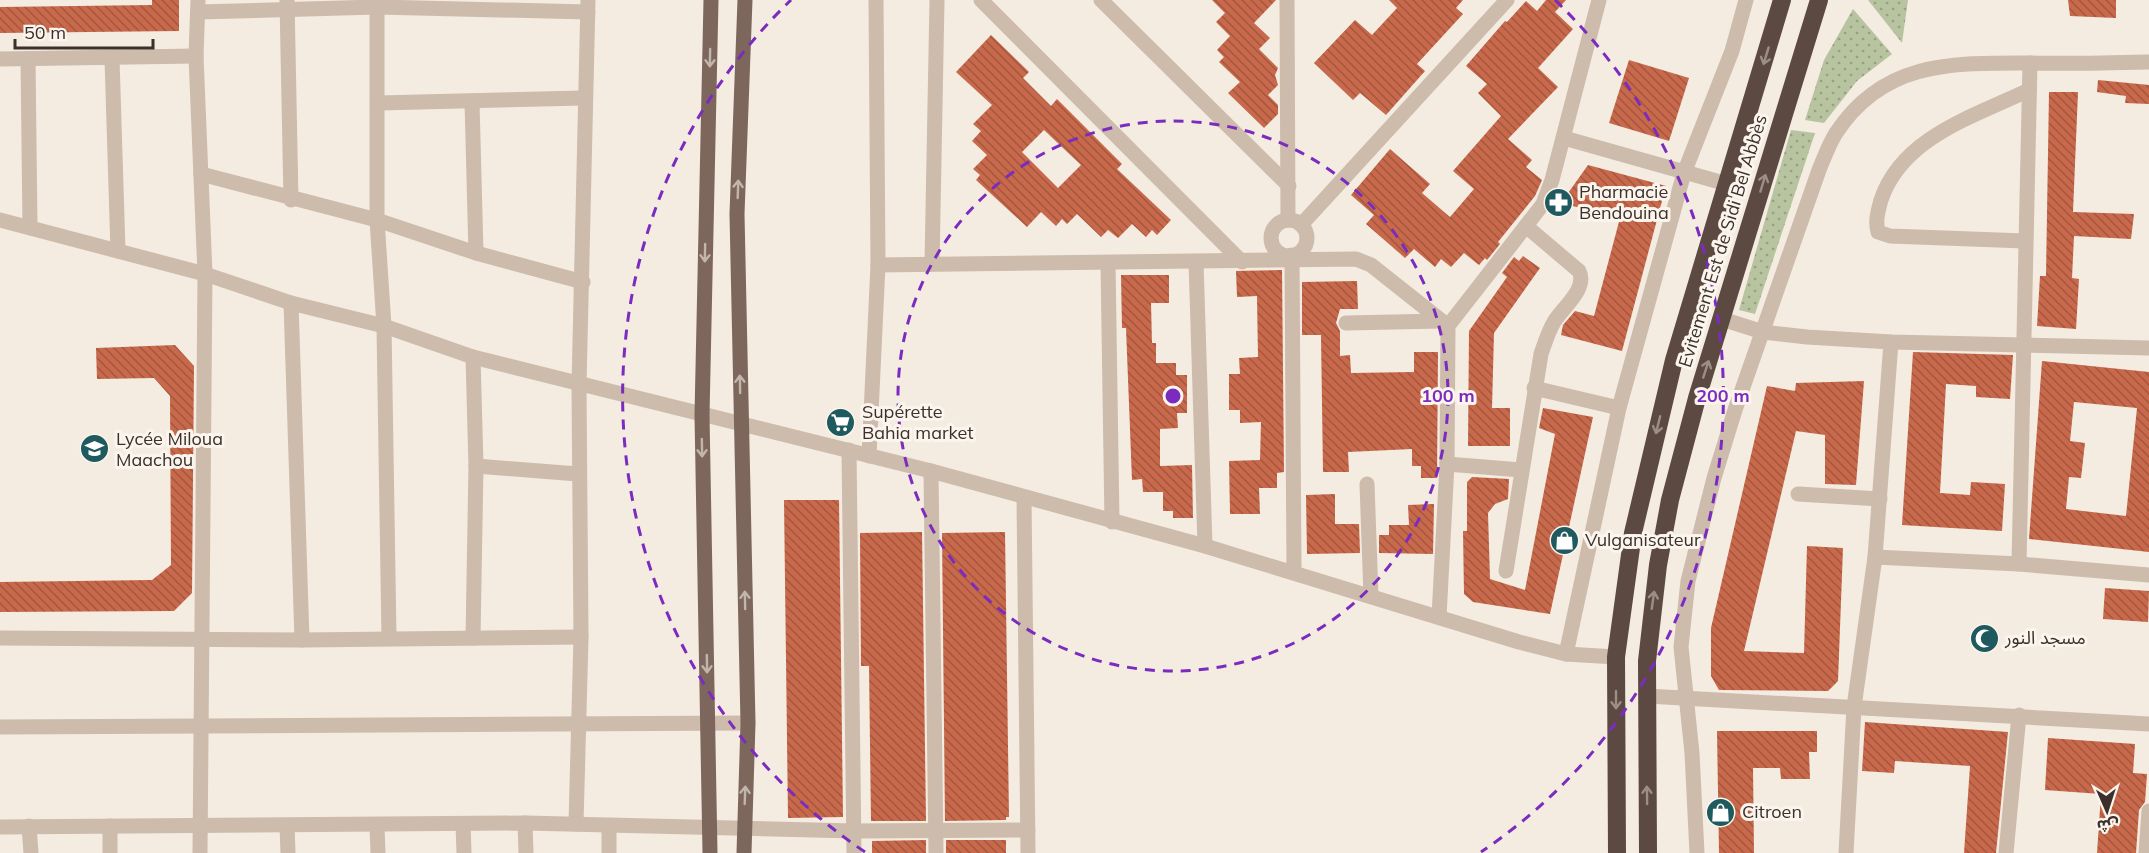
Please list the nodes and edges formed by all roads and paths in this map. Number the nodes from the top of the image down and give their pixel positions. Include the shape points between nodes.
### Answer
1 (711, 0) edge
2 (745, 0) edge
3 (876, 0) edge
4 (937, 0) edge
5 (981, 0) edge
6 (1101, 0) edge
7 (1287, 0) edge
8 (1507, 0) edge
9 (1599, 0) edge
10 (1746, 0) edge
11 (1782, 0) edge
12 (1819, 0) edge
13 (287, 4) edge
14 (377, 4) edge
15 (198, 6) edge
16 (588, 6) edge
17 (196, 56) junction
18 (112, 58) junction
19 (0, 59) edge
20 (28, 59) junction
21 (2149, 62) edge
22 (2030, 63) junction
23 (2029, 90) junction
24 (584, 98) junction
25 (472, 102) junction
26 (379, 104) junction
27 (1564, 138) junction
28 (1684, 173) junction
29 (201, 174) junction
30 (1727, 184) junction
31 (1289, 186) junction
32 (291, 200) junction
33 (0, 220) edge
34 (377, 220) junction
35 (1295, 222) junction
36 (1527, 227) junction
37 (30, 228) junction
38 (2025, 241) junction
39 (118, 252) junction
40 (476, 253) junction
41 (1292, 258) junction
42 (1196, 262) junction
43 (1242, 262) junction
44 (1108, 263) junction
45 (932, 264) junction
46 (878, 265) junction
47 (205, 274) junction
48 (583, 282) junction
49 (291, 303) junction
50 (1722, 319) junction
51 (1346, 323) dead end
52 (1444, 323) junction
53 (384, 326) junction
54 (1763, 332) junction
55 (1891, 342) junction
56 (2024, 346) junction
57 (2149, 348) edge
58 (473, 357) junction
59 (579, 385) junction
60 (1534, 388) junction
61 (1618, 408) junction
62 (702, 415) junction
63 (740, 423) junction
64 (849, 450) junction
65 (869, 456) junction
66 (1447, 464) junction
67 (476, 466) junction
68 (1521, 470) junction
69 (931, 471) junction
70 (578, 474) junction
71 (1367, 484) dead end
72 (1798, 495) dead end
73 (1024, 497) junction
74 (1880, 499) junction
75 (1112, 522) junction
76 (1205, 546) junction
77 (1875, 557) junction
78 (2019, 564) junction
79 (1506, 571) dead end
80 (1294, 573) junction
81 (2149, 575) edge
82 (1371, 596) junction
83 (1438, 618) junction
84 (581, 637) junction
85 (0, 638) edge
86 (202, 638) junction
87 (389, 638) junction
88 (473, 638) junction
89 (302, 640) junction
90 (1566, 654) junction
91 (1616, 657) junction
92 (1647, 696) junction
93 (1687, 698) junction
94 (1854, 706) junction
95 (2019, 715) junction
96 (579, 722) junction
97 (708, 722) junction
98 (748, 723) junction
99 (2149, 724) edge
100 (200, 726) junction
101 (0, 728) edge
102 (2149, 811) edge
103 (525, 823) junction
104 (463, 824) junction
105 (576, 824) junction
106 (201, 825) junction
107 (29, 826) junction
108 (110, 826) junction
109 (287, 826) junction
110 (377, 826) junction
111 (609, 826) junction
112 (710, 826) junction
113 (0, 827) edge
114 (744, 829) junction
115 (935, 830) junction
116 (1028, 830) junction
117 (854, 831) junction
118 (31, 853) edge
119 (110, 853) edge
120 (200, 853) edge
121 (288, 853) edge
122 (378, 853) edge
123 (464, 853) edge
124 (526, 853) edge
125 (609, 853) edge
126 (710, 853) edge
127 (744, 853) edge
128 (854, 853) edge
129 (936, 853) edge
130 (1028, 853) edge
131 (1617, 853) edge
132 (1648, 853) edge
133 (1697, 853) edge
134 (1846, 853) edge
135 (2007, 853) edge
136 (2146, 853) edge

1 -> 62 main road
63 -> 2 main road via 737,214
3 - 46 street
4 - 45 street
5 - 43 street
6 - 31 street
7 - 31 street
8 - 35 street
9 - 27 street
10 - 28 street via 1732,51
11 -> 30 highway, Evitement Est de Sidi Bel Abbès
50 -> 12 highway, Evitement Est de Sidi Bel Abbès
13 - 14 street
13 - 15 street
13 - 32 street
14 - 16 street
14 - 26 street
15 - 17 street
16 - 24 street
17 - 18 street
17 - 29 street
18 - 20 street
18 - 39 street
19 - 20 street
20 - 37 street
21 - 22 street
22 - 23 street
22 - 54 street via 1943,64 1909,72 1879,88 1857,108 1836,133 1819,170
23 - 38 street
23 - 38 street via 1932,137 1905,160 1888,184 1877,218 1878,232 1890,237
24 - 25 street
24 - 48 street
25 - 26 street
25 - 40 street
26 - 34 street
27 - 28 street
27 - 36 street via 1544,204
28 - 30 street
28 - 61 street
29 - 32 street
29 - 47 street
30 -> 91 highway, Evitement Est de Sidi Bel Abbès via 1674,360 1640,498
31 - 35 street
32 - 34 street
33 - 37 street
34 - 40 street
34 - 53 street
35 - 41 street via 1307,236 1306,243
35 - 41 street via 1274,228 1271,240 1276,250
36 - 52 street
36 - 60 street via 1579,272 1581,280 1548,334
37 - 39 street
38 - 56 street
39 - 47 street
40 - 48 street
41 - 43 street
41 - 52 street via 1364,261
41 - 80 street
42 - 43 street
42 - 44 street
42 - 76 street
44 - 45 street
44 - 75 street
45 - 46 street
46 - 65 street
47 - 49 street
47 - 86 street
48 - 59 street
49 - 53 street
49 - 89 street
50 - 54 street
92 -> 50 highway, Evitement Est de Sidi Bel Abbès via 1652,613 1670,500
51 - 52 street
52 - 66 street
53 - 58 street
53 - 87 street
54 - 55 street
54 - 93 street via 1714,478 1688,582 1681,647
55 - 56 street
55 - 74 street
56 - 57 street
56 - 78 street
58 - 59 street
58 - 67 street
59 - 62 street
59 - 70 street
60 - 61 street
60 - 68 street
61 - 90 street
62 - 63 street
62 -> 97 main road
63 - 64 street
98 -> 63 main road
64 - 65 street
64 - 117 street
65 - 69 street
66 - 68 street
66 - 83 street
67 - 70 street
67 - 88 street
68 - 79 street
69 - 73 street
69 - 115 street
70 - 84 street
71 - 82 street
72 - 74 street
73 - 75 street
73 - 116 street
74 - 77 street
75 - 76 street
76 - 80 street
77 - 78 street
77 - 94 street
78 - 81 street
80 - 82 street
82 - 83 street
83 - 90 street
84 - 88 street
84 - 96 street
85 - 86 street
86 - 89 street
86 - 100 street
87 - 88 street
87 - 89 street
90 - 91 street
91 -> 131 highway, Evitement Est de Sidi Bel Abbès
92 - 93 street
132 -> 92 highway, Evitement Est de Sidi Bel Abbès
93 - 94 street
93 - 133 street
94 - 95 street
94 - 134 street
95 - 99 street
95 - 135 street
96 - 97 street
96 - 100 street
96 - 105 street
97 - 98 street
97 - 112 main road
114 -> 98 main road
100 - 101 street
100 - 106 street
102 - 136 street
103 - 104 street
103 - 105 street
103 - 124 street
104 - 110 street
104 - 123 street
105 - 111 street
106 - 108 street
106 - 109 street
106 - 120 street
107 - 108 street
107 - 113 street
107 - 118 street
108 - 119 street
109 - 110 street
109 - 121 street
110 - 122 street
111 - 112 street
111 - 125 street
112 - 114 street
112 - 126 main road
114 - 117 street
114 - 127 main road
115 - 116 street
115 - 117 street
115 - 129 street
116 - 130 street
117 - 128 street

